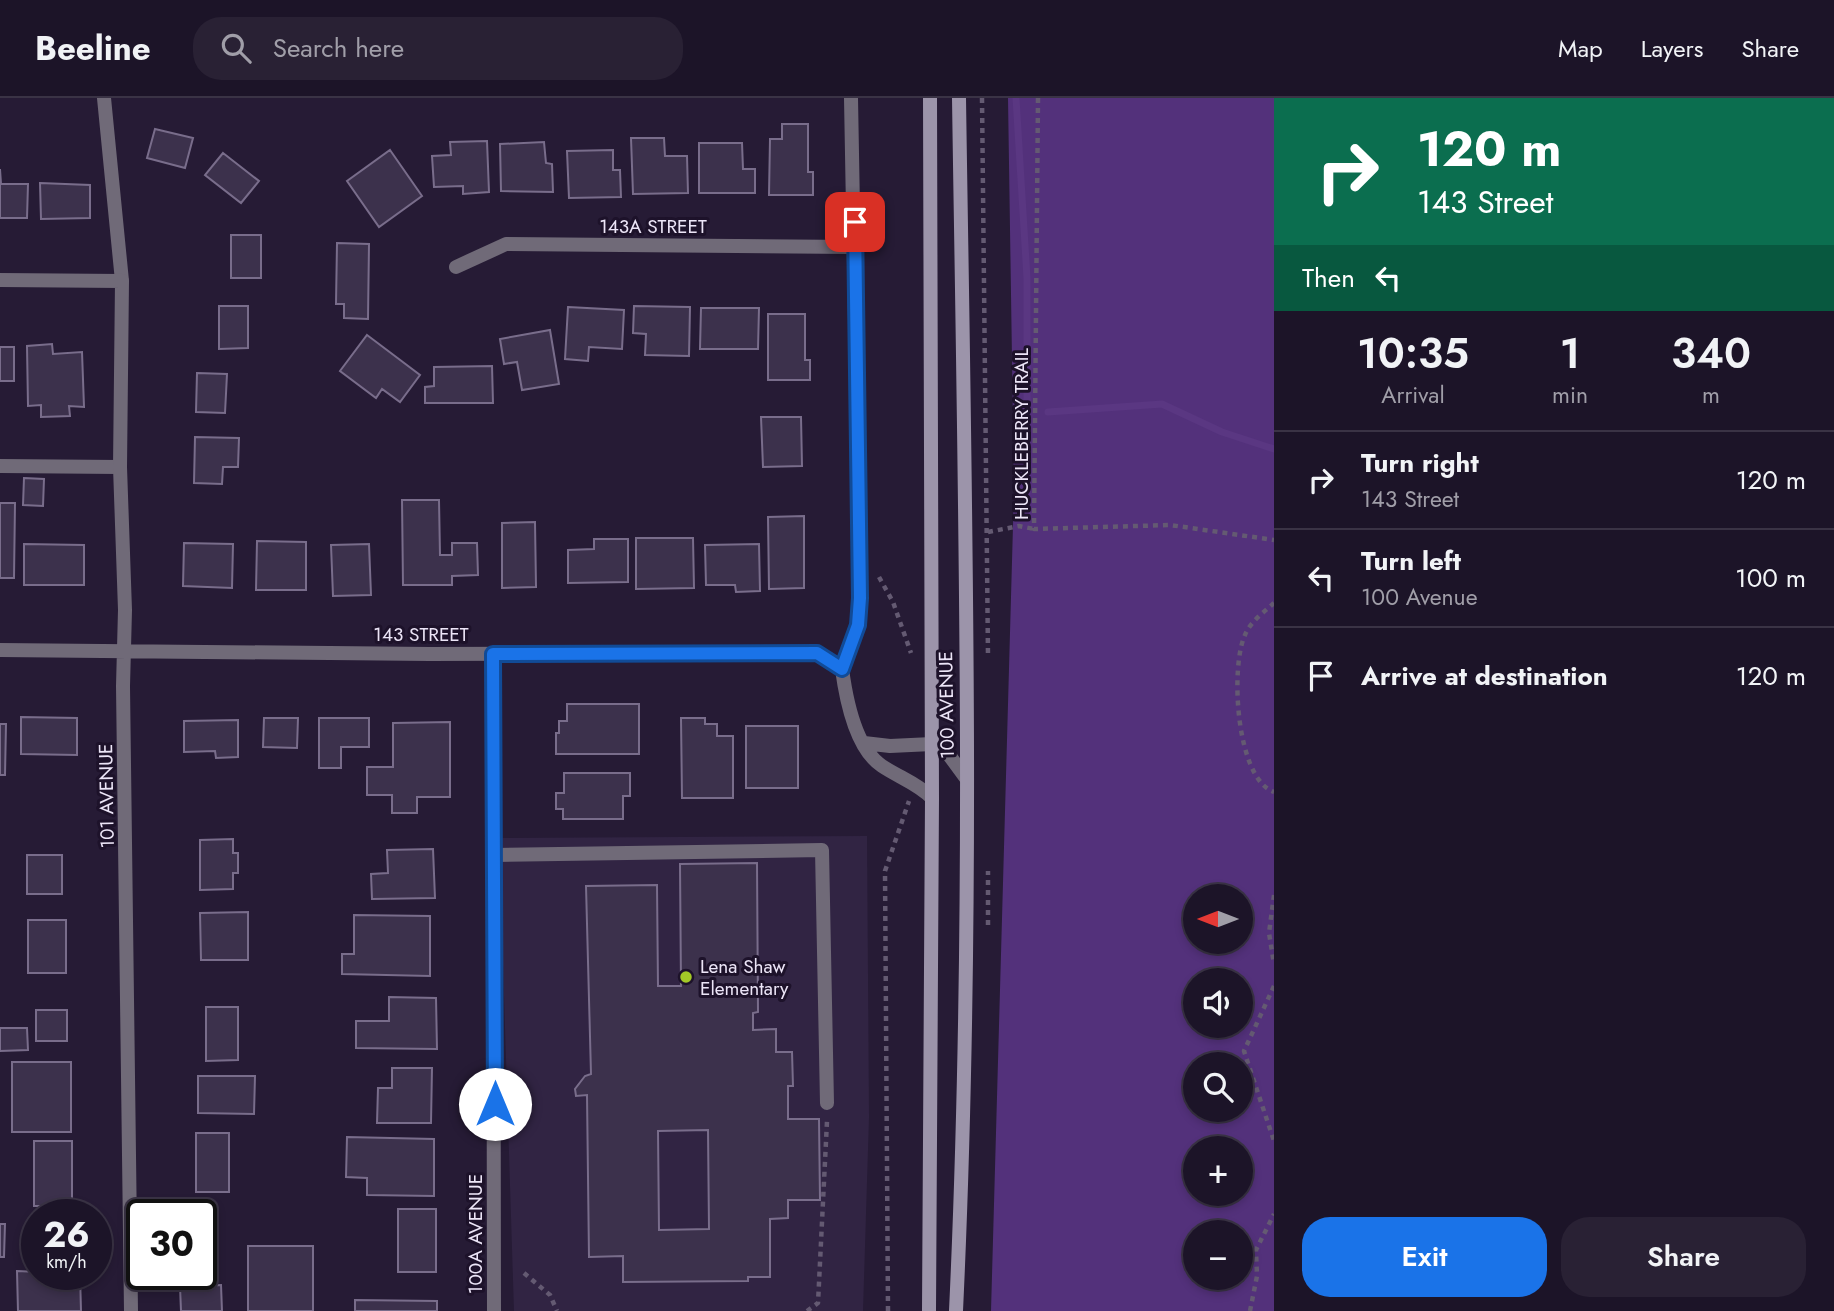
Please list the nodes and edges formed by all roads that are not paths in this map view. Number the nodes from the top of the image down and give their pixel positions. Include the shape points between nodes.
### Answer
1 (104, 98) edge
2 (852, 98) edge
3 (930, 98) edge
4 (959, 98) edge
5 (855, 247) junction
6 (456, 267) dead end
7 (0, 281) edge
8 (122, 281) junction
9 (0, 466) edge
10 (120, 467) junction
11 (125, 649) junction
12 (0, 650) edge
13 (493, 654) junction
14 (842, 669) junction
15 (864, 743) junction
16 (932, 744) junction
17 (966, 778) junction
18 (932, 798) junction
19 (495, 855) junction
20 (827, 1103) road end
21 (131, 1311) edge
22 (494, 1311) edge
23 (929, 1311) edge
24 (956, 1311) edge

1 - 8 street, 101 AVENUE
2 - 5 street
3 - 16 main road, 100 AVENUE
4 - 17 main road, 100 AVENUE
5 - 6 street, 143A STREET via 506,244
5 - 14 street via 860,598 858,625
7 - 8 street
8 - 10 street, 101 AVENUE
9 - 10 street
10 - 11 street, 101 AVENUE
11 - 12 street, 143 STREET
11 - 13 street, 143 STREET
11 - 21 street, 101 AVENUE
13 - 14 street, 143 STREET via 817,653
13 - 19 street, 100A AVENUE
14 - 15 street via 847,704
15 - 16 street
15 - 18 street via 880,765 912,781
16 - 17 street via 949,755
16 - 18 main road, 100 AVENUE
17 - 24 main road, 100 AVENUE via 966,1070
18 - 23 main road, 100 AVENUE
19 - 20 street via 822,850
19 - 22 street, 100A AVENUE

